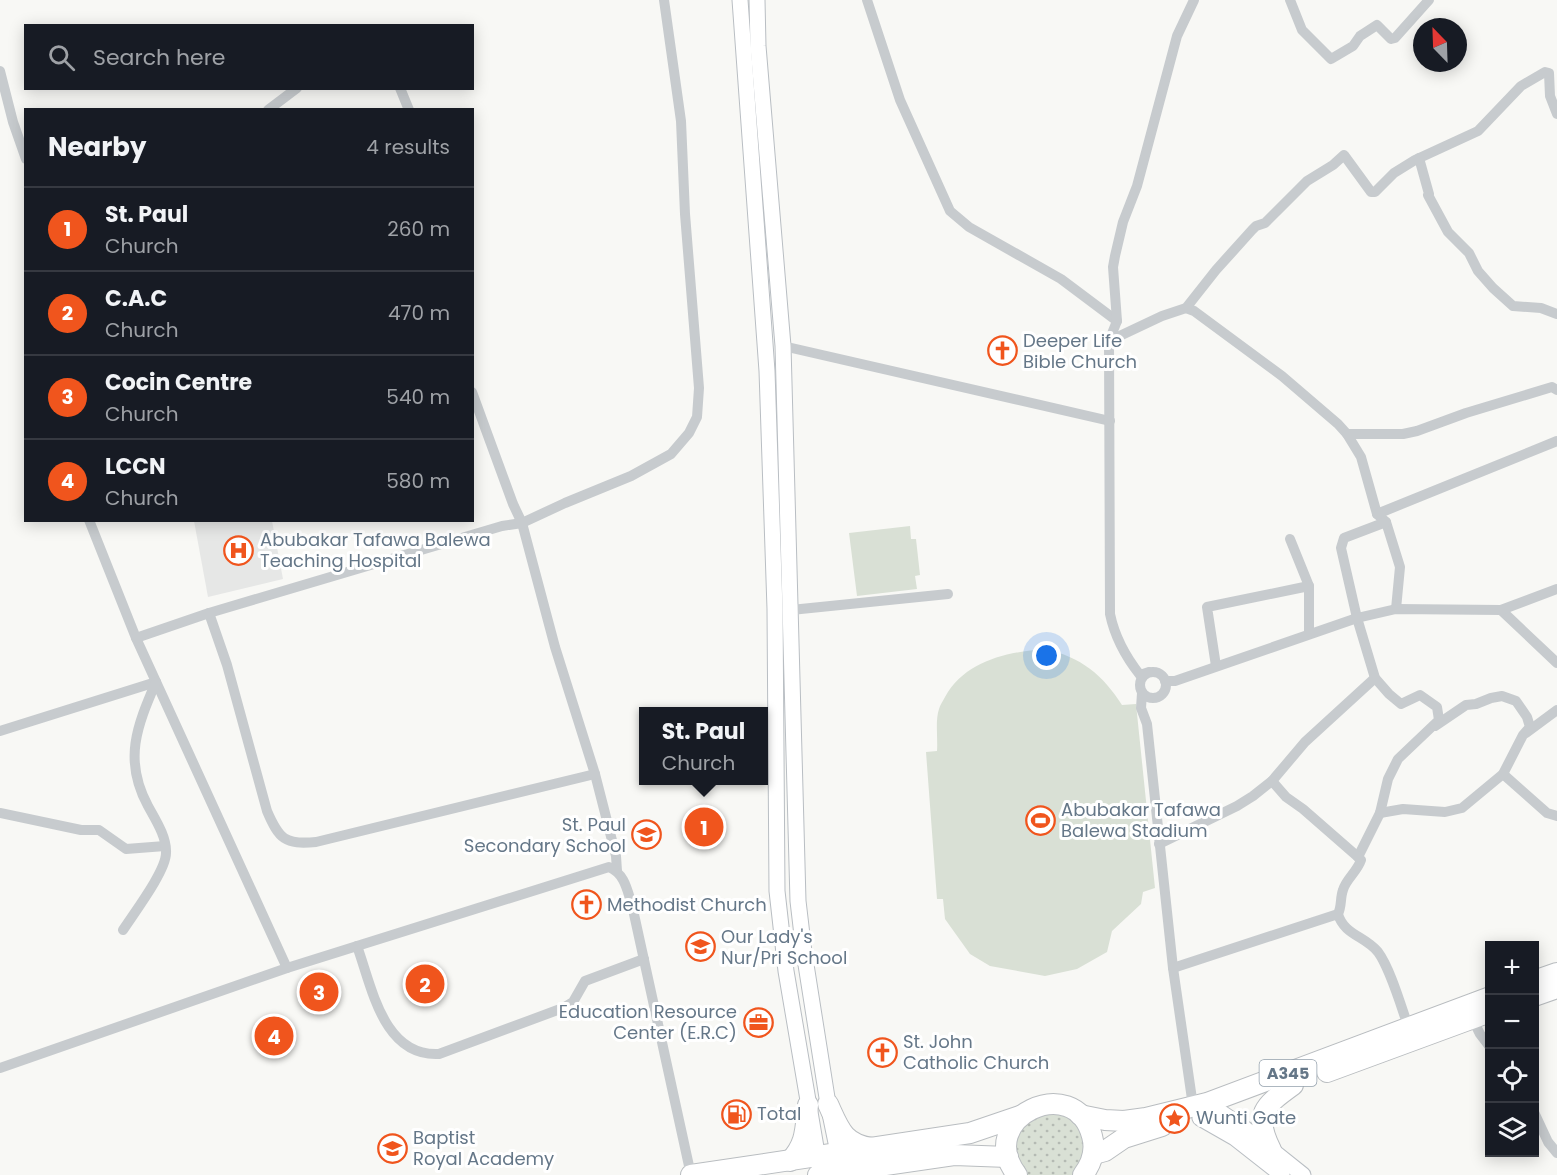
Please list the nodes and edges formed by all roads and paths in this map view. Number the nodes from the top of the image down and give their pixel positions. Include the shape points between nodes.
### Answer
1 (664, 0) edge
2 (740, 0) edge
3 (757, 0) edge
4 (867, 0) edge
5 (1194, 0) edge
6 (1290, 0) edge
7 (1429, 0) edge
8 (0, 71) edge
9 (294, 90) edge
10 (401, 90) edge
11 (271, 108) edge
12 (409, 108) edge
13 (1557, 114) edge
14 (24, 153) edge
15 (1419, 158) junction
16 (1186, 308) junction
17 (1557, 314) edge
18 (1117, 321) junction
19 (1109, 341) junction
20 (766, 343) junction
21 (783, 346) junction
22 (1557, 390) edge
23 (474, 397) edge
24 (1110, 421) junction
25 (1347, 434) junction
26 (1557, 441) edge
27 (1382, 518) junction
28 (90, 522) edge
29 (522, 523) junction
30 (1290, 539) dead end
31 (1309, 586) junction
32 (1557, 589) edge
33 (948, 594) dead end
34 (1396, 609) junction
35 (791, 610) junction
36 (1501, 610) junction
37 (209, 613) junction
38 (1358, 618) junction
39 (1309, 634) junction
40 (136, 638) junction
41 (1557, 663) edge
42 (1216, 666) junction
43 (1149, 674) junction
44 (1188, 675) junction
45 (1375, 678) junction
46 (1166, 681) junction
47 (156, 682) junction
48 (1142, 693) junction
49 (1158, 697) junction
50 (1557, 710) edge
51 (1147, 724) junction
52 (1427, 730) junction
53 (0, 731) edge
54 (1523, 735) junction
55 (596, 774) junction
56 (1503, 774) junction
57 (1272, 781) junction
58 (0, 813) edge
59 (1380, 813) junction
60 (1557, 816) edge
61 (1159, 844) junction
62 (165, 846) junction
63 (1358, 857) junction
64 (617, 871) junction
65 (1338, 914) junction
66 (123, 930) dead end
67 (357, 946) junction
68 (644, 959) junction
69 (287, 968) junction
70 (1173, 968) junction
71 (1557, 973) edge
72 (1539, 979) edge
73 (1557, 988) edge
74 (1537, 995) edge
75 (1485, 999) edge
76 (1481, 1015) edge
77 (1408, 1026) junction
78 (1485, 1040) edge
79 (0, 1068) edge
80 (1293, 1085) junction
81 (818, 1104) junction
82 (1205, 1110) junction
83 (1080, 1115) junction
84 (1020, 1116) junction
85 (1539, 1123) edge
86 (874, 1148) junction
87 (1271, 1150) junction
88 (1557, 1153) edge
89 (1094, 1154) junction
90 (1008, 1157) junction
91 (790, 1161) junction
92 (840, 1167) edge
93 (819, 1170) edge
94 (691, 1175) edge
95 (1017, 1175) edge
96 (1083, 1175) edge
97 (1282, 1175) edge
98 (1303, 1175) edge

1 - 29 street via 681,121 699,388 697,417 671,454 631,476
2 - 20 street
3 - 21 street
4 - 18 street via 900,100 950,211 1061,279
5 - 18 street via 1177,36 1114,256
6 - 7 street via 1302,30 1331,59 1377,25 1391,39 1395,38
8 - 14 street
9 - 11 street
10 - 12 street
13 - 15 street via 1550,96 1549,73 1545,72 1517,90 1478,131
15 - 16 street via 1373,192 1344,155 1307,181 1265,223 1256,226
15 - 17 street via 1428,195 1441,220 1493,288 1513,306 1541,308
16 - 19 street
16 - 25 street via 1282,376
18 - 19 street
19 - 24 street
20 - 21 street
20 - 81 street via 775,620 777,891 786,971
21 - 24 street
21 - 35 street
22 - 25 street via 1552,387 1529,393 1403,434
23 - 29 street
24 - 43 street via 1110,614 1134,678
25 - 27 street via 1361,457
26 - 27 street
27 - 34 street via 1400,567
27 - 38 street via 1341,542
28 - 40 street
29 - 37 street
29 - 55 street via 555,647
30 - 31 street
31 - 39 street
31 - 42 street via 1207,607
32 - 36 street
33 - 35 street
34 - 36 street
34 - 38 street
35 - 81 street via 798,901
36 - 41 street
37 - 40 street
37 - 55 street via 267,811 286,841 316,842
38 - 39 street
38 - 45 street
39 - 42 street
40 - 47 street
42 - 44 street
43 - 44 street via 1168,678
43 - 46 street
43 - 48 street via 1140,687
44 - 46 street
45 - 52 street via 1401,704 1420,695 1437,707 1439,720
45 - 57 street via 1305,742
46 - 49 street
47 - 53 street
47 - 62 street via 136,733 134,759 136,779
47 - 69 street
48 - 49 street via 1149,698
48 - 51 street via 1141,708
49 - 51 street
50 - 54 street
51 - 61 street
52 - 54 street via 1466,705 1502,696 1516,701 1527,717 1530,727
52 - 59 street via 1398,759 1386,785
54 - 56 street
55 - 64 street
56 - 59 street via 1455,810 1433,813 1403,809
56 - 60 street via 1546,813
57 - 61 street via 1237,807
57 - 63 street
58 - 62 street via 81,830 99,830 126,849
59 - 63 street
61 - 70 street
62 - 66 street via 157,876
63 - 65 street via 1361,860 1343,889
64 - 67 street via 609,867 589,872
64 - 68 street via 632,905
65 - 70 street
65 - 77 street via 1341,925 1377,951
67 - 68 street via 385,1024 403,1043 426,1055 439,1054 563,1008 573,1002 585,981
67 - 69 street
68 - 94 street
69 - 79 street
70 - 82 street
71 - 72 highway
73 - 74 highway
75 - 77 highway, A345
76 - 78 street via 1480,1034
76 - 80 highway, A345
77 - 82 highway, A345
80 - 82 highway, A345
80 - 87 highway via 1265,1108 1262,1128
81 - 86 highway via 848,1140
81 - 91 highway via 800,1151
81 - 92 street
81 - 93 street
82 - 83 highway, A345 via 1124,1121
82 - 87 street via 1243,1127
82 - 89 highway, A345 via 1134,1134
82 - 97 street
83 - 84 highway, A345 via 1050,1103
83 - 89 highway via 1092,1133
84 - 86 highway, A345 via 970,1133
84 - 90 highway via 1009,1135
85 - 88 street
86 - 92 highway, A345
87 - 98 street
89 - 96 highway
90 - 92 highway, A345 via 954,1155
90 - 95 highway
91 - 93 highway, A345
91 - 94 highway, A345
92 - 93 highway, A345

